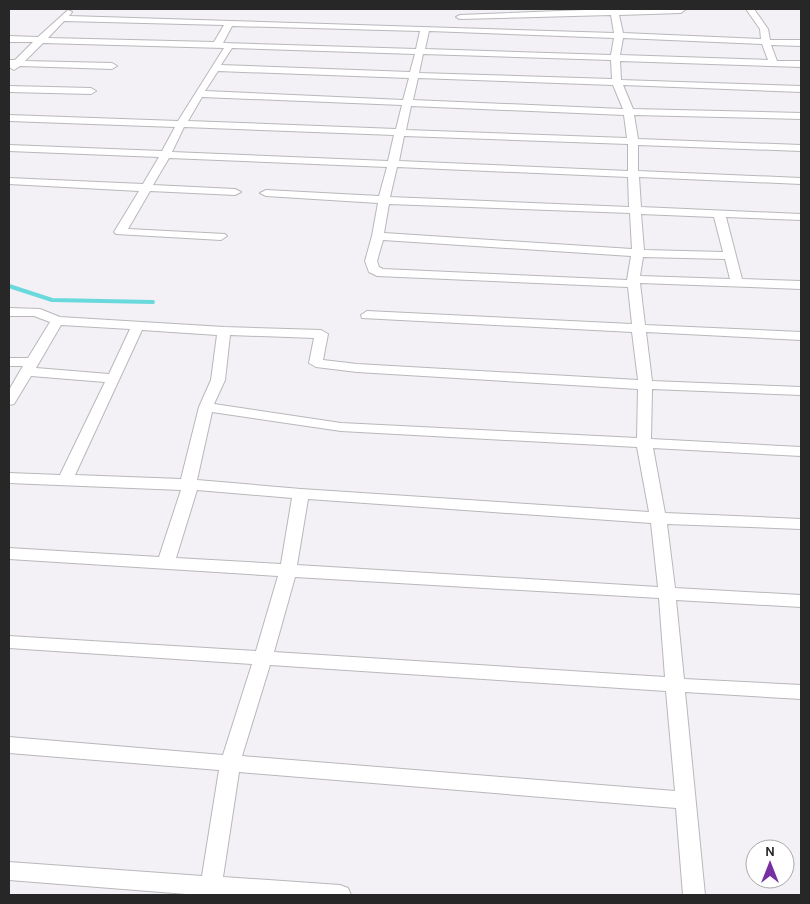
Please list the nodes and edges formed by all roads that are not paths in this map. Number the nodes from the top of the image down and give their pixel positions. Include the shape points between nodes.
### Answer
1 (70, 9) edge
2 (682, 9) edge
3 (750, 9) edge
4 (614, 11) edge
5 (460, 17) dead end
6 (62, 18) junction
7 (230, 22) junction
8 (425, 28) junction
9 (619, 35) junction
10 (9, 39) edge
11 (40, 40) junction
12 (766, 42) junction
13 (801, 43) edge
14 (217, 44) junction
15 (230, 45) junction
16 (420, 51) junction
17 (615, 58) junction
18 (13, 63) edge
19 (773, 63) junction
20 (801, 64) edge
21 (112, 66) dead end
22 (215, 68) junction
23 (9, 72) edge
24 (414, 76) junction
25 (617, 83) junction
26 (9, 89) edge
27 (801, 89) edge
28 (90, 92) dead end
29 (199, 94) junction
30 (408, 103) junction
31 (629, 112) junction
32 (801, 116) edge
33 (9, 118) edge
34 (180, 124) junction
35 (399, 132) junction
36 (633, 142) junction
37 (9, 148) edge
38 (801, 148) edge
39 (166, 154) junction
40 (392, 164) junction
41 (633, 175) junction
42 (801, 180) edge
43 (9, 181) edge
44 (147, 187) junction
45 (235, 192) dead end
46 (266, 193) dead end
47 (384, 200) junction
48 (636, 211) junction
49 (719, 214) junction
50 (801, 218) edge
51 (221, 236) dead end
52 (378, 236) junction
53 (638, 253) junction
54 (731, 256) junction
55 (634, 282) junction
56 (738, 282) junction
57 (801, 285) edge
58 (9, 312) edge
59 (367, 315) dead end
60 (57, 321) junction
61 (138, 325) junction
62 (640, 329) junction
63 (224, 331) junction
64 (801, 336) edge
65 (9, 362) edge
66 (29, 367) junction
67 (114, 379) junction
68 (645, 385) junction
69 (801, 391) edge
70 (9, 401) edge
71 (206, 407) junction
72 (644, 442) junction
73 (801, 451) edge
74 (9, 478) edge
75 (66, 481) junction
76 (188, 484) junction
77 (301, 494) junction
78 (658, 518) junction
79 (801, 524) edge
80 (9, 554) edge
81 (166, 563) junction
82 (288, 570) junction
83 (667, 594) junction
84 (801, 601) edge
85 (9, 642) edge
86 (263, 659) junction
87 (676, 686) junction
88 (801, 692) edge
89 (9, 745) edge
90 (230, 763) junction
91 (685, 800) junction
92 (9, 871) edge
93 (211, 891) edge
94 (340, 895) edge
95 (694, 895) edge

1 - 6 street
2 - 4 street
3 - 12 street via 764,29
4 - 5 street
4 - 9 street
6 - 7 street
6 - 11 street
7 - 8 street
7 - 14 street
8 - 9 street
8 - 16 street
9 - 12 street
9 - 17 street
10 - 11 street
11 - 14 street
11 - 18 street
12 - 13 street
12 - 19 street
14 - 15 street
15 - 16 street
15 - 22 street
16 - 17 street
16 - 24 street
17 - 19 street
17 - 25 street
18 - 21 street
18 - 23 street
19 - 20 street
22 - 24 street
22 - 29 street
24 - 25 street
24 - 30 street
25 - 27 street
25 - 31 street
26 - 28 street
29 - 30 street
29 - 34 street
30 - 31 street
30 - 35 street
31 - 32 street
31 - 36 street
33 - 34 street
34 - 35 street
34 - 39 street
35 - 36 street
35 - 40 street
36 - 38 street
36 - 41 street
37 - 39 street
39 - 40 street
39 - 44 street
40 - 41 street
40 - 47 street
41 - 42 street
41 - 48 street
43 - 44 street
44 - 45 street
44 - 51 street via 120,232
46 - 47 street
47 - 48 street
47 - 52 street
48 - 49 street
48 - 53 street
49 - 50 street
49 - 54 street
52 - 53 street
52 - 55 street via 371,262 373,269 381,273
53 - 54 street
53 - 55 street
54 - 56 street
55 - 56 street
55 - 62 street
56 - 57 street
58 - 60 street via 40,313
59 - 62 street
60 - 61 street
60 - 66 street
61 - 63 street
61 - 67 street
62 - 64 street
62 - 68 street
63 - 68 street via 321,334 316,363
63 - 71 street via 218,380
65 - 66 street
66 - 67 street
66 - 70 street
67 - 75 street
68 - 69 street
68 - 72 street
71 - 72 street via 341,427
71 - 76 street
72 - 73 street
72 - 78 street
74 - 75 street
75 - 76 street
76 - 77 street
76 - 81 street via 189,490
77 - 78 street
77 - 82 street
78 - 79 street
78 - 83 street
80 - 81 street
81 - 82 street
82 - 83 street
82 - 86 street
83 - 84 street
83 - 87 street
85 - 86 street
86 - 87 street
86 - 90 street
87 - 88 street
87 - 91 street
89 - 90 street
90 - 91 street
90 - 93 street
91 - 95 street
92 - 93 street
93 - 94 street

